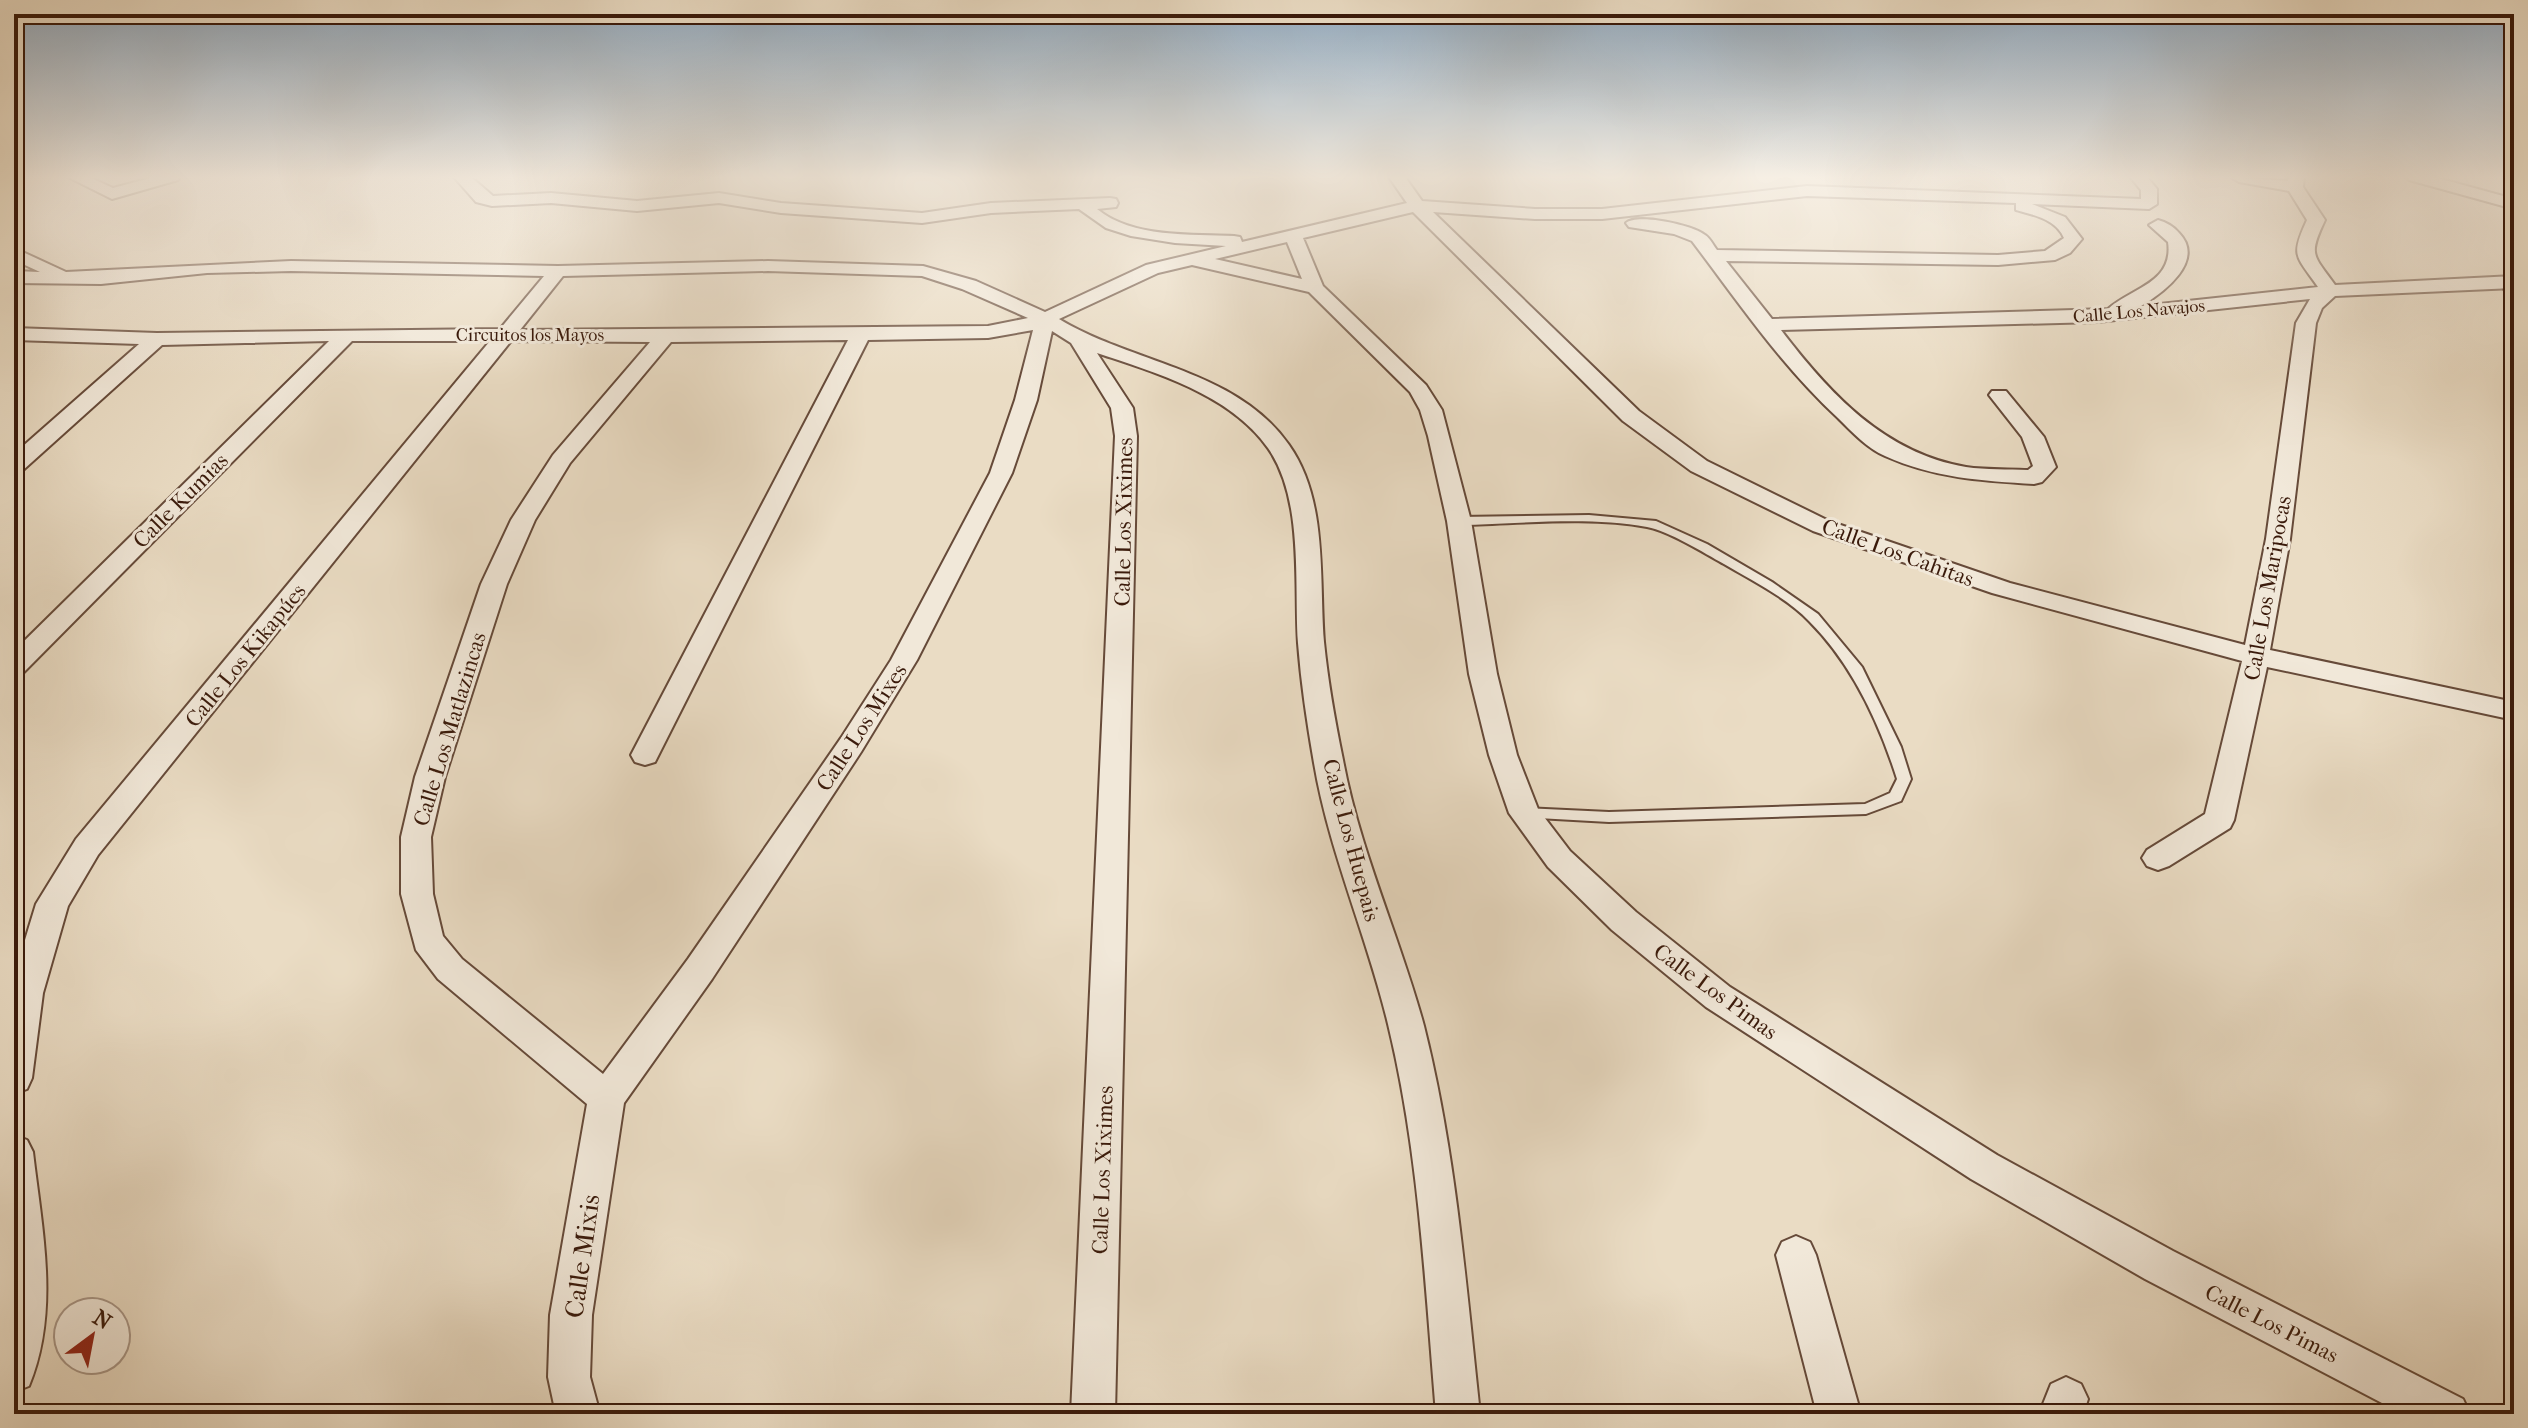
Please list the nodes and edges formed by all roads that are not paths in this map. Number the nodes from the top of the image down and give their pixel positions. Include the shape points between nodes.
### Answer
1 (1250, 244) edge
2 (1296, 244) edge
3 (1455, 244) edge
4 (1704, 244) edge
5 (2069, 244) edge
6 (2177, 244) edge
7 (2305, 244) edge
8 (14, 253) edge
9 (1713, 255) junction
10 (1193, 260) junction
11 (558, 271) junction
12 (62, 276) junction
13 (14, 277) edge
14 (2514, 283) edge
15 (1315, 288) junction
16 (2330, 291) junction
17 (2097, 316) junction
18 (1045, 319) junction
19 (1764, 325) junction
20 (14, 334) edge
21 (507, 334) junction
22 (347, 335) junction
23 (666, 335) junction
24 (860, 336) junction
25 (157, 339) junction
26 (1078, 339) junction
27 (1999, 395) dead end
28 (14, 466) edge
29 (1459, 521) junction
30 (2256, 656) junction
31 (14, 666) edge
32 (2514, 711) edge
33 (645, 755) dead end
34 (1524, 813) junction
35 (2158, 858) dead end
36 (14, 1078) edge
37 (606, 1098) junction
38 (14, 1152) edge
39 (1796, 1255) dead end
40 (14, 1371) edge
41 (578, 1414) edge
42 (1093, 1414) edge
43 (1458, 1414) edge
44 (1839, 1414) edge
45 (2448, 1414) edge

1 - 10 street, Circuitos los Mayos
2 - 15 street, Calle Los Pimas
3 - 30 street, Calle Los Cahitas via 1631,416 1699,466 1821,526 1910,559
4 - 9 street
5 - 9 street via 2049,256 2012,260
6 - 17 street via 2175,265 2149,293
7 - 16 street via 2306,257
8 - 12 street
9 - 19 street
10 - 15 street
10 - 18 street, Circuitos los Mayos via 1135,276
11 - 12 street, Calle Los Xiximes via 291,266
11 - 18 street, Calle Los Xiximes via 768,266 923,271
11 - 21 street, Calle Los Kikapúes
12 - 13 street, Calle Los Xiximes
14 - 16 street, Calle Los Navajos
15 - 29 street, Calle Los Pimas via 1419,389 1439,436
16 - 17 street, Calle Los Navajos
16 - 30 street, Calle Los Maripocas via 2313,306 2306,323 2278,539
17 - 19 street, Calle Los Navajos
18 - 24 street, Circuitos los Mayos via 988,332
18 - 26 street, Calle Los Xiximes
18 - 37 street, Calle Los Mixes via 1001,473 904,660 700,969
19 - 27 street via 1808,379 1890,450 1968,474 2034,477 2045,467 2043,456
20 - 25 street, Circuitos los Mayos
21 - 22 street, Circuitos los Mayos
21 - 23 street, Circuitos los Mayos
21 - 36 street, Calle Los Kikapúes via 87,847 52,904 26,993
22 - 25 street, Circuitos los Mayos
22 - 31 street, Calle Kumias
23 - 24 street, Circuitos los Mayos
23 - 37 street, Calle Los Matlazincas via 561,460 523,520 494,584 430,777 416,837 417,894 428,941 450,969
24 - 33 street
25 - 28 street
26 - 42 street, Calle Los Xiximes via 1122,408 1126,436
26 - 43 street, Calle Los Huepais via 1204,388 1244,410 1281,450 1300,503 1320,713 1336,797 1412,1052 1433,1166
29 - 34 street, Calle Los Pimas via 1483,674
29 - 34 lane via 1623,520 1663,528 1703,547 1813,617 1855,667 1904,779 1896,797 1866,809 1609,817
30 - 32 street, Calle Los Cahitas
30 - 35 street, Calle Los Maripocas via 2219,820
34 - 45 street, Calle Los Pimas via 1559,859 1624,921 1718,997 1813,1060 1984,1167 2159,1265
37 - 41 street, Calle Mixis via 571,1315 569,1377
38 - 40 street via 27,1296
39 - 44 street

